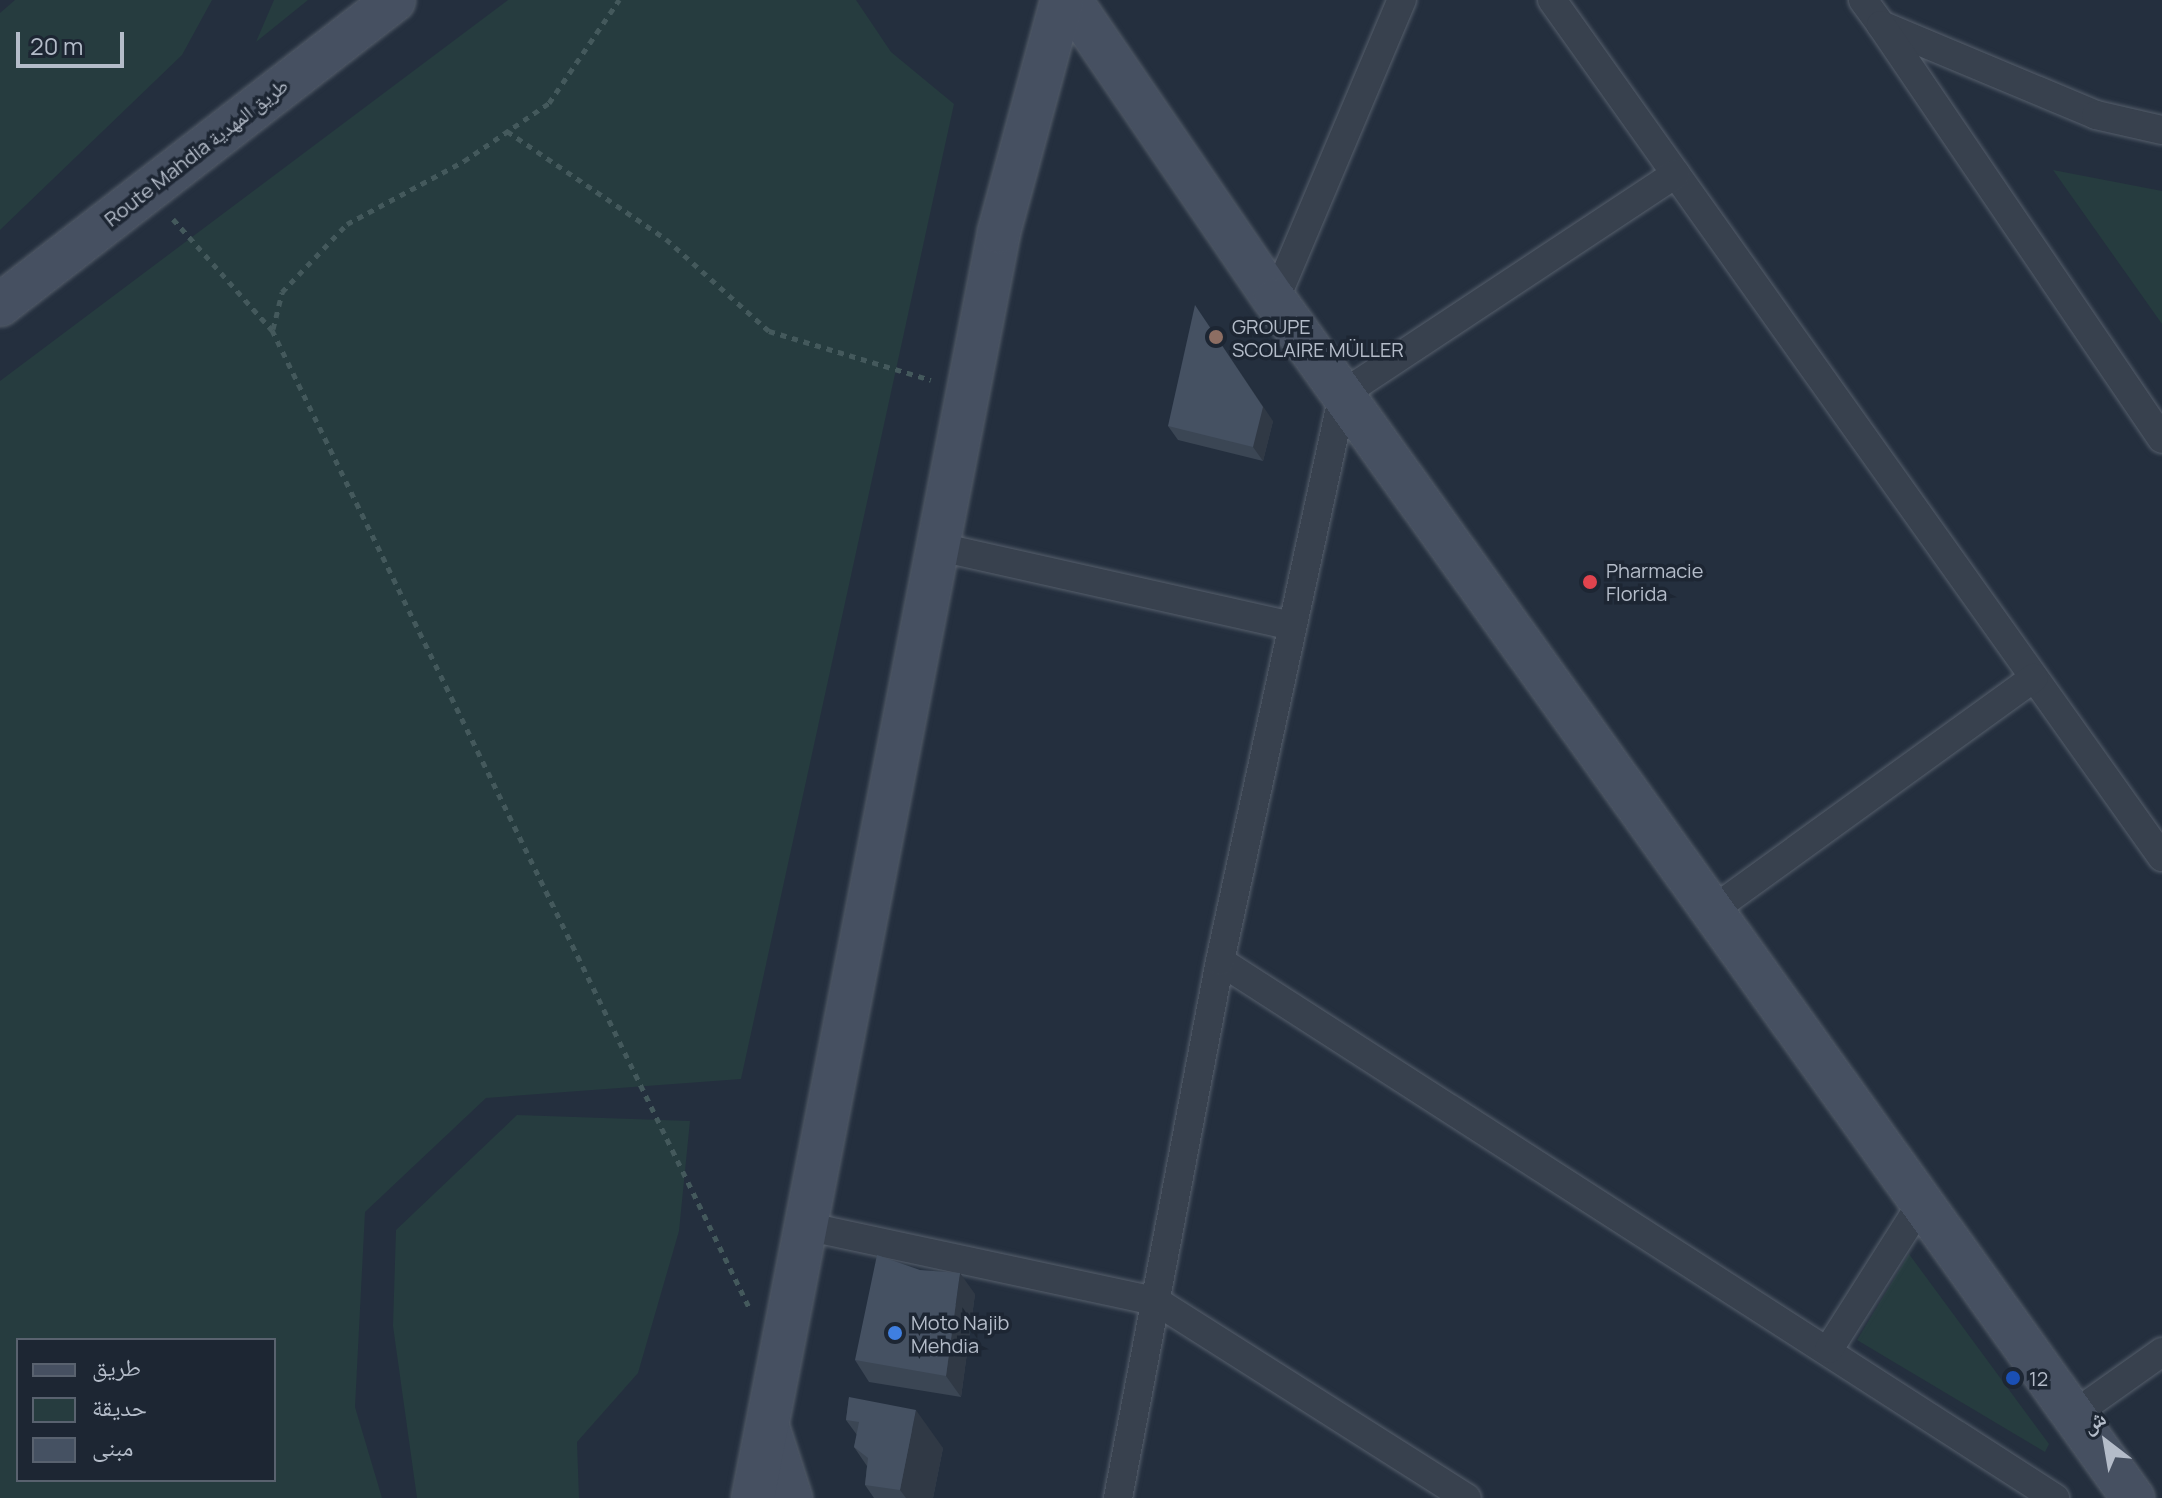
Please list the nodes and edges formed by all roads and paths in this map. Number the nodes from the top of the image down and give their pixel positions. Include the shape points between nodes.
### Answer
1 (394, 0) edge
2 (619, 0) edge
3 (1062, 0) edge
4 (1070, 0) edge
5 (1402, 0) edge
6 (1552, 0) edge
7 (1863, 0) edge
8 (1881, 25) junction
9 (2162, 130) edge
10 (507, 131) junction
11 (1676, 174) junction
12 (147, 189) junction
13 (1275, 300) junction
14 (0, 305) edge
15 (272, 330) junction
16 (969, 391) junction
17 (1343, 394) junction
18 (2162, 439) edge
19 (939, 547) junction
20 (1291, 626) junction
21 (2034, 678) junction
22 (2162, 857) edge
23 (1713, 910) junction
24 (1220, 961) junction
25 (1921, 1204) junction
26 (805, 1226) junction
27 (1156, 1301) junction
28 (1829, 1349) junction
29 (2162, 1352) edge
30 (777, 1363) junction
31 (2073, 1415) junction
32 (765, 1420) junction
33 (753, 1498) edge
34 (791, 1498) edge
35 (1118, 1498) edge
36 (1467, 1498) edge
37 (2055, 1498) edge
38 (2133, 1498) edge

1 - 12 street, Route Mahdia طريق المهدية
2 - 10 path via 549,103
3 - 16 street via 1019,147
4 - 13 street
5 - 13 street
6 - 11 street
7 - 8 street
8 - 9 street via 2096,115
8 - 18 street
10 - 15 path via 347,224 282,292
10 - 16 path via 666,239 769,331
11 - 17 street
11 - 21 street
12 - 14 street, Route Mahdia طريق المهدية
12 - 15 path
13 - 17 street
15 - 30 path
16 - 19 street
17 - 20 street
17 - 23 street
19 - 20 street
19 - 26 street
20 - 24 street
21 - 22 street
21 - 23 street
23 - 25 street
24 - 27 street
24 - 28 street
25 - 28 street
25 - 31 street
26 - 27 street
26 - 30 street
27 - 35 street
27 - 36 street
28 - 37 street
29 - 31 street
30 - 32 street
31 - 38 street
32 - 33 street
32 - 34 street

